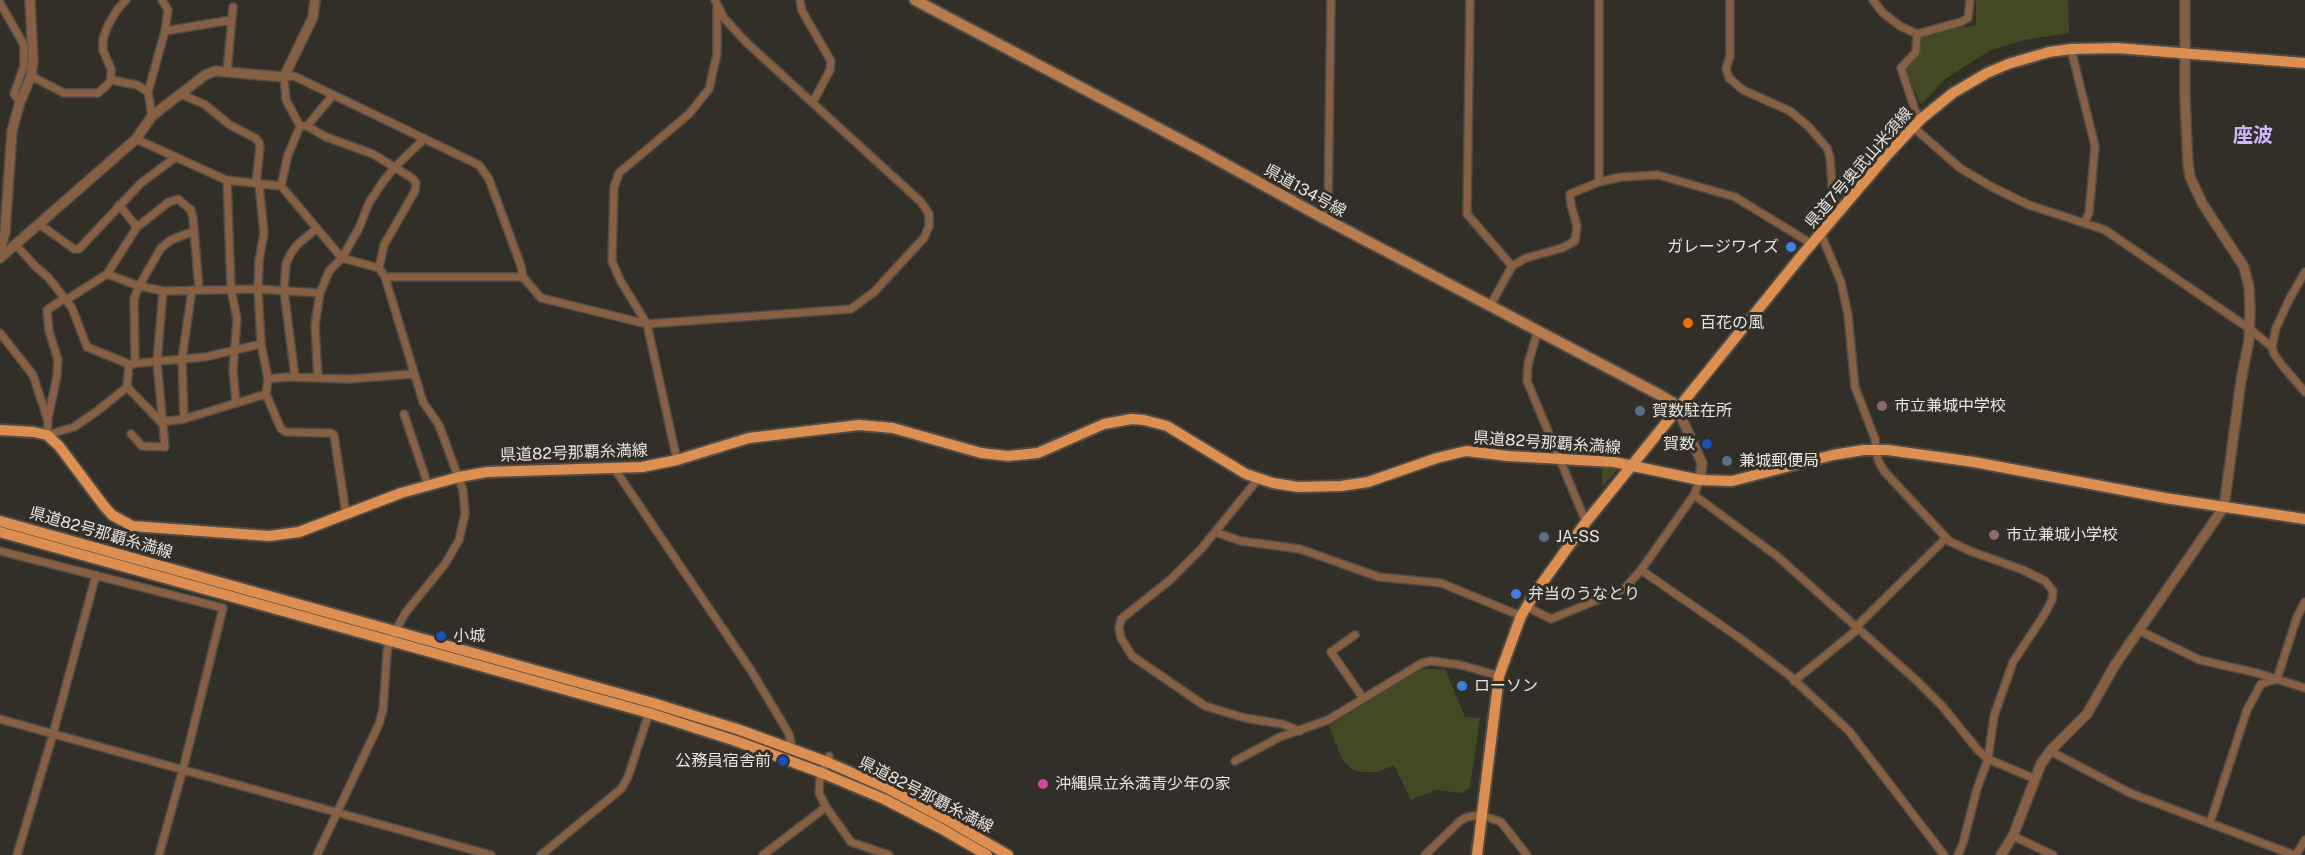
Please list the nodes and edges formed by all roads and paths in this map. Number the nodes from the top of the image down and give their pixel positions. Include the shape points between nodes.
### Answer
1 (30, 0) edge
2 (126, 0) edge
3 (162, 0) edge
4 (315, 0) edge
5 (800, 0) edge
6 (915, 0) edge
7 (1331, 0) edge
8 (1470, 0) edge
9 (1599, 0) edge
10 (1730, 0) edge
11 (1873, 0) edge
12 (1970, 0) edge
13 (2185, 0) edge
14 (0, 3) edge
15 (716, 3) edge
16 (233, 7) dead end
17 (231, 20) junction
18 (165, 31) junction
19 (1917, 34) junction
20 (2071, 49) junction
21 (2185, 53) junction
22 (2305, 63) edge
23 (227, 72) junction
24 (31, 76) junction
25 (284, 78) junction
26 (111, 80) junction
27 (148, 92) junction
28 (180, 94) junction
29 (333, 95) junction
30 (20, 102) junction
31 (813, 102) junction
32 (152, 116) junction
33 (1916, 123) junction
34 (304, 126) junction
35 (136, 139) junction
36 (424, 140) junction
37 (176, 157) junction
38 (395, 167) junction
39 (227, 180) junction
40 (1599, 182) junction
41 (258, 184) junction
42 (281, 186) junction
43 (119, 205) junction
44 (1840, 211) junction
45 (1325, 219) junction
46 (2084, 223) junction
47 (39, 225) junction
48 (137, 227) junction
49 (316, 229) junction
50 (194, 231) junction
51 (1821, 234) junction
52 (1812, 244) junction
53 (16, 245) junction
54 (0, 252) edge
55 (0, 258) edge
56 (342, 258) junction
57 (1512, 266) junction
58 (379, 268) junction
59 (2305, 272) edge
60 (107, 274) junction
61 (385, 277) junction
62 (523, 277) junction
63 (139, 286) junction
64 (196, 289) junction
65 (231, 289) junction
66 (258, 289) junction
67 (163, 291) junction
68 (284, 291) junction
69 (320, 293) junction
70 (65, 299) junction
71 (1490, 306) junction
72 (647, 324) junction
73 (2250, 329) junction
74 (1538, 330) junction
75 (0, 333) edge
76 (261, 344) junction
77 (2272, 346) junction
78 (235, 350) junction
79 (182, 359) junction
80 (157, 362) junction
81 (132, 364) junction
82 (413, 374) junction
83 (295, 377) junction
84 (318, 378) junction
85 (267, 379) junction
86 (127, 387) junction
87 (2305, 392) edge
88 (266, 394) junction
89 (236, 402) junction
90 (1678, 410) junction
91 (404, 414) dead end
92 (184, 419) junction
93 (48, 421) junction
94 (161, 422) junction
95 (0, 430) edge
96 (131, 434) dead end
97 (47, 435) junction
98 (1878, 450) junction
99 (1558, 458) junction
100 (677, 460) junction
101 (1633, 465) junction
102 (614, 468) junction
103 (459, 477) junction
104 (1258, 479) junction
105 (1700, 480) junction
106 (428, 485) junction
107 (1694, 495) junction
108 (2224, 507) junction
109 (346, 514) junction
110 (2305, 519) edge
111 (0, 520) edge
112 (1586, 522) junction
113 (0, 532) edge
114 (1215, 532) junction
115 (1946, 538) junction
116 (0, 551) edge
117 (1641, 570) junction
118 (96, 575) junction
119 (2305, 602) edge
120 (1524, 611) junction
121 (2297, 617) junction
122 (2305, 620) edge
123 (1857, 628) junction
124 (2138, 630) junction
125 (1355, 636) dead end
126 (392, 637) junction
127 (1499, 676) junction
128 (2277, 679) junction
129 (1794, 681) junction
130 (2305, 688) edge
131 (1363, 698) junction
132 (649, 713) junction
133 (0, 719) edge
134 (1299, 731) junction
135 (53, 734) junction
136 (792, 749) junction
137 (2050, 751) junction
138 (1988, 759) junction
139 (1235, 761) dead end
140 (826, 764) junction
141 (183, 769) junction
142 (2035, 779) junction
143 (826, 807) junction
144 (336, 811) junction
145 (1481, 815) junction
146 (2210, 823) junction
147 (2013, 836) junction
148 (2305, 840) edge
149 (17, 855) edge
150 (159, 855) edge
151 (317, 855) edge
152 (491, 855) edge
153 (540, 855) edge
154 (763, 855) edge
155 (889, 855) edge
156 (987, 855) edge
157 (1008, 855) edge
158 (1425, 855) edge
159 (1477, 855) edge
160 (1527, 855) edge
161 (1944, 855) edge
162 (1958, 855) edge
163 (2001, 855) edge
164 (2054, 855) edge
165 (2295, 855) edge

1 - 24 street
2 - 26 street via 103,39
3 - 18 street via 168,10
4 - 25 street via 313,17
5 - 31 street via 802,11 831,61
6 - 45 main road, 県道134号線
7 - 45 street
8 - 57 street via 1467,214
9 - 40 street
10 - 44 street via 1730,56 1726,69 1730,78 1743,90 1790,111 1827,148 1833,200
11 - 19 street via 1883,13
12 - 19 street via 1968,18
13 - 21 street
14 - 30 street via 24,45 24,66 14,94
15 - 31 street via 746,42
15 - 72 street via 717,54 709,89 689,114 615,180 612,261
16 - 17 street
17 - 18 street
17 - 23 street
18 - 27 street
19 - 33 street via 1916,52 1901,68
20 - 21 main road, 県道7号奥武山米須線
20 - 33 main road, 県道7号奥武山米須線 via 2028,57 1987,73 1953,93
20 - 46 street via 2095,146 2089,213
21 - 22 main road, 県道7号奥武山米須線
21 - 73 street via 2190,177 2202,203 2244,267
23 - 25 street
23 - 28 street via 206,75
24 - 26 street via 64,93 98,93
24 - 30 street
25 - 29 street via 294,76
25 - 34 street via 286,100
26 - 27 street via 137,85
27 - 32 street
28 - 32 street
28 - 41 street via 204,104 259,142
29 - 34 street
29 - 36 street
30 - 54 street via 12,131 6,232
31 - 72 street via 921,202 930,220 924,238 874,292 851,309
32 - 35 street
33 - 44 main road, 県道7号奥武山米須線
33 - 46 street via 1960,168 2029,205
34 - 38 street
34 - 42 street via 288,155
35 - 37 street
35 - 47 street
36 - 38 street
36 - 62 street via 479,165 489,179
37 - 39 street
37 - 43 street
38 - 56 street via 369,203
38 - 58 street via 412,177 415,191 384,245
39 - 41 street
39 - 65 street
40 - 52 street via 1658,175 1722,193
40 - 57 street via 1570,194 1577,226 1575,241
41 - 42 street
41 - 66 street via 264,233
42 - 49 street
43 - 47 street via 79,249
43 - 48 street
44 - 51 main road, 県道7号奥武山米須線
45 - 71 main road, 県道134号線
46 - 73 street via 2105,230
47 - 53 street
48 - 50 street via 178,200 191,210
48 - 60 street
49 - 56 street
49 - 68 street via 291,253
50 - 63 street via 162,248
50 - 64 street
51 - 52 main road, 県道7号奥武山米須線
51 - 98 street via 1841,282 1855,387
52 - 90 main road, 県道7号奥武山米須線
53 - 55 street
53 - 70 street
56 - 58 street
56 - 69 street via 329,271
57 - 71 street
58 - 61 street
59 - 77 street via 2276,328
60 - 63 street
60 - 70 street
61 - 62 street
61 - 82 street
62 - 72 street via 541,298
63 - 67 street
63 - 81 street via 134,299
64 - 65 street
64 - 67 street
64 - 79 street
65 - 66 street
65 - 78 street via 237,319
66 - 68 street
66 - 76 street
67 - 80 street
68 - 69 street
68 - 83 street
69 - 84 street via 315,325
70 - 81 street via 87,347
70 - 93 street via 47,310 58,360
71 - 74 main road, 県道134号線
72 - 100 street
73 - 77 street
73 - 108 street
74 - 90 main road, 県道134号線 via 1660,395
74 - 99 street via 1527,364 1527,381
75 - 93 street via 33,375
76 - 78 street
76 - 85 street
77 - 87 street via 2281,364
78 - 79 street
78 - 89 street via 232,370
79 - 80 street
79 - 92 street
80 - 81 street
80 - 94 street
81 - 86 street
82 - 84 street
82 - 103 street
83 - 84 street
83 - 85 street
85 - 88 street
86 - 94 street
86 - 97 street via 74,427
88 - 89 street
88 - 109 street via 281,429 334,435
89 - 92 street
90 - 101 main road, 県道7号奥武山米須線
90 - 105 street via 1702,463
91 - 106 street
92 - 94 street
93 - 97 street
94 - 96 street via 165,447 142,446
95 - 97 main road
97 - 109 main road, 県道82号那覇糸満線 via 112,515 132,526 285,535
98 - 105 main road via 1833,455 1732,481
98 - 108 main road via 1985,464
98 - 115 street via 1884,471
99 - 101 main road, 県道82号那覇糸満線
99 - 104 main road, 県道82号那覇糸満線 via 1466,451 1354,485 1298,487
99 - 112 street
100 - 102 main road, 県道82号那覇糸満線
100 - 104 main road, 県道82号那覇糸満線 via 749,438 859,425 893,428 981,453 1023,455 1052,448 1104,424 1132,419 1167,426 1232,468
101 - 105 main road
101 - 112 main road, 県道7号奥武山米須線
102 - 103 main road, 県道82号那覇糸満線 via 509,470
102 - 136 street via 752,672 789,734
103 - 106 main road, 県道82号那覇糸満線
103 - 126 street via 465,502 459,540 453,554 412,604
104 - 114 street
105 - 107 street
106 - 109 main road, 県道82号那覇糸満線
107 - 117 street
107 - 123 street via 1777,556
108 - 110 main road
108 - 124 street
111 - 126 main road, 県道82号那覇糸満線
112 - 120 main road, 県道7号奥武山米須線
113 - 126 main road, 県道82号那覇糸満線
114 - 120 street via 1241,541 1300,549 1379,577 1441,583
114 - 134 street via 1181,570 1121,620 1121,638 1132,656 1205,706 1239,717 1282,723
115 - 123 street
115 - 138 street via 2030,573 2053,591 2044,615 2013,662 1994,716
116 - 118 street
117 - 120 street via 1624,590 1551,619
117 - 129 street
118 - 135 street
118 - 141 street via 223,608
119 - 121 street
120 - 127 main road, 県道7号奥武山米須線
121 - 122 street
121 - 128 street
123 - 129 street
123 - 138 street via 1917,681
124 - 128 street via 2200,660
124 - 137 street via 2087,714
125 - 131 street via 1332,652
126 - 132 main road, 県道82号那覇糸満線
126 - 136 main road, 県道82号那覇糸満線 via 653,703
126 - 144 street via 379,724
127 - 131 street via 1461,665 1431,662 1414,666
127 - 145 main road, 県道7号奥武山米須線
128 - 130 street
128 - 146 street via 2261,684 2247,710
129 - 161 street via 1849,731
131 - 134 street via 1328,720
132 - 140 main road, 県道82号那覇糸満線
132 - 153 street via 621,789
133 - 135 street
134 - 139 street
135 - 141 street
135 - 149 street
136 - 140 main road, 県道82号那覇糸満線
137 - 142 street
137 - 146 street via 2130,793
138 - 142 street
138 - 162 street
140 - 143 street via 819,793
140 - 156 main road, 県道82号那覇糸満線
140 - 157 main road, 県道82号那覇糸満線 via 918,804
141 - 144 street
141 - 150 street
142 - 147 street
143 - 154 street
143 - 155 street via 851,842
144 - 151 street
144 - 152 street
145 - 158 street via 1460,821
145 - 159 main road, 県道7号奥武山米須線
145 - 160 street via 1501,822
146 - 165 street
147 - 163 street
147 - 164 street
148 - 165 street

